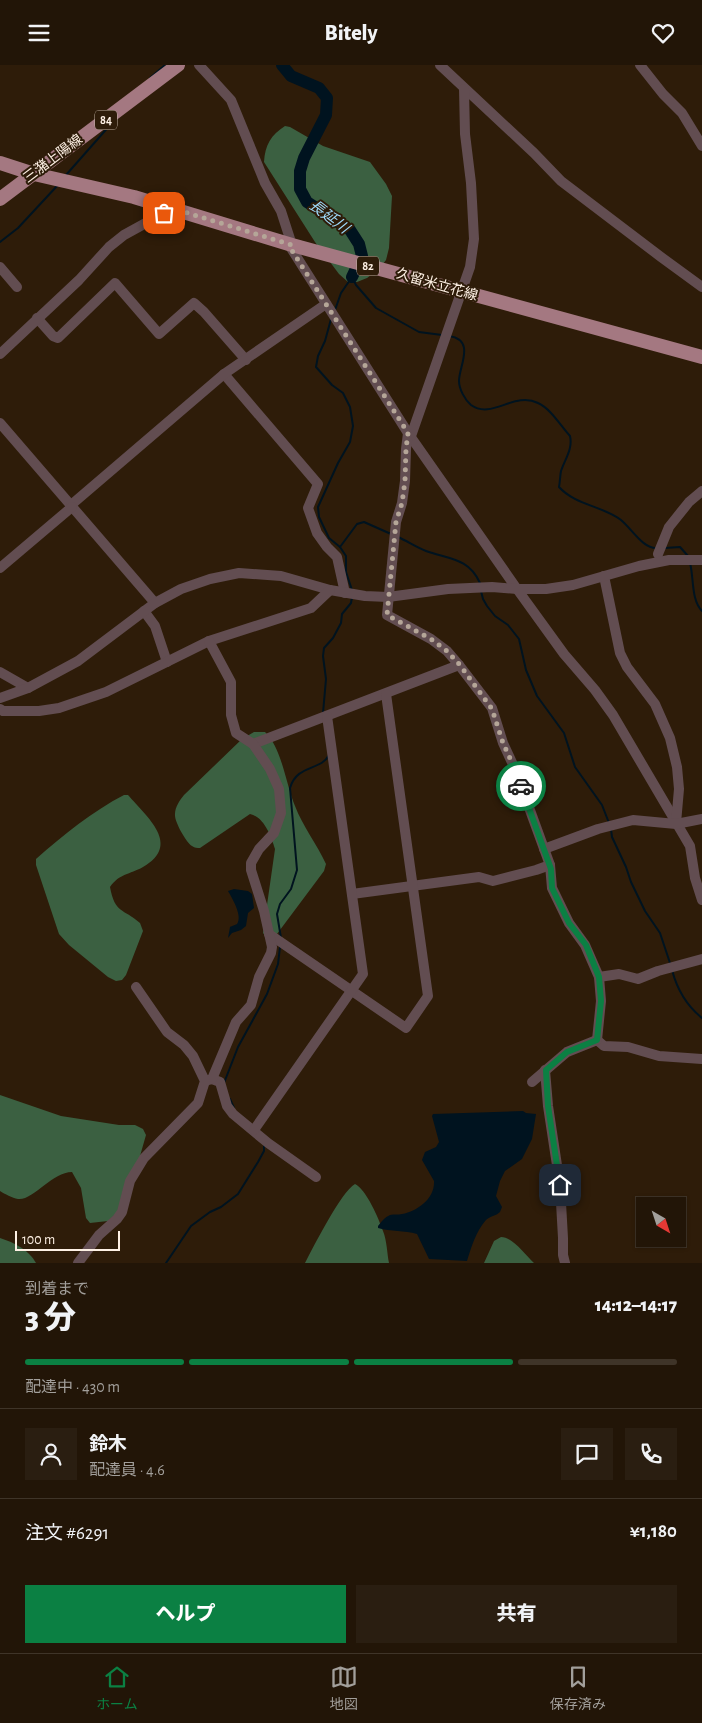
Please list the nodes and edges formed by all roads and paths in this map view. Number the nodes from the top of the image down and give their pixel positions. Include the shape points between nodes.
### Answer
1 (178, 65) edge
2 (199, 65) edge
3 (440, 65) edge
4 (640, 65) edge
5 (464, 89) junction
6 (702, 146) edge
7 (0, 163) edge
8 (34, 174) junction
9 (0, 199) edge
10 (168, 207) junction
11 (292, 245) junction
12 (0, 267) edge
13 (17, 287) dead end
14 (702, 287) edge
15 (460, 292) junction
16 (326, 303) junction
17 (37, 318) junction
18 (0, 354) edge
19 (702, 357) edge
20 (246, 360) junction
21 (224, 374) junction
22 (0, 423) edge
23 (410, 434) junction
24 (702, 491) edge
25 (71, 506) junction
26 (658, 554) dead end
27 (702, 560) edge
28 (0, 568) edge
29 (604, 576) junction
30 (517, 589) junction
31 (330, 590) junction
32 (350, 594) junction
33 (388, 597) junction
34 (155, 603) junction
35 (144, 611) junction
36 (209, 641) junction
37 (167, 662) junction
38 (460, 665) junction
39 (0, 672) edge
40 (28, 688) junction
41 (386, 694) junction
42 (0, 698) edge
43 (0, 709) edge
44 (327, 716) junction
45 (253, 744) junction
46 (702, 819) edge
47 (676, 824) junction
48 (544, 849) junction
49 (550, 865) junction
50 (412, 885) junction
51 (352, 894) junction
52 (702, 900) edge
53 (269, 934) junction
54 (702, 959) edge
55 (599, 977) junction
56 (136, 987) dead end
57 (352, 991) junction
58 (597, 1040) junction
59 (702, 1059) edge
60 (546, 1070) junction
61 (209, 1080) junction
62 (532, 1081) dead end
63 (254, 1130) junction
64 (316, 1177) dead end
65 (78, 1263) edge
66 (565, 1263) edge

1 - 8 main road, 三潴上陽線 / 84
2 - 11 street via 231,100
3 - 5 street
4 - 6 street via 682,113
5 - 14 street via 561,181
5 - 15 street via 474,239 470,267
7 - 8 main road, 久留米立花線 / 82
8 - 9 main road, 三潴上陽線 / 84
8 - 10 main road, 久留米立花線 / 82
10 - 11 main road, 久留米立花線 / 82
10 - 17 street via 164,213 116,241
11 - 15 main road, 久留米立花線 / 82
11 - 16 street via 291,249
12 - 13 street
15 - 19 main road, 久留米立花線 / 82
15 - 23 street
16 - 20 street
16 - 23 street
17 - 18 street
17 - 20 street via 52,336 58,338 115,283 159,334 194,303
20 - 21 street
21 - 25 street
21 - 32 street via 318,484 308,508 317,533 337,557
22 - 25 street
23 - 30 street
23 - 33 street
24 - 26 street via 688,502 669,527
25 - 28 street
25 - 34 street
27 - 29 street via 669,560
29 - 30 street via 573,585
29 - 47 street via 620,653 655,704 670,738 679,789
30 - 33 street via 448,589
30 - 47 street via 613,715
31 - 32 street
31 - 34 street via 281,576 240,573 181,589
31 - 36 street via 311,608
32 - 33 street
33 - 38 street via 387,615 431,639
34 - 35 street
35 - 37 street via 155,626
35 - 40 street via 78,661
36 - 37 street
36 - 45 street via 232,683 231,715 236,733
37 - 43 street via 106,692 59,708 39,711
38 - 41 street
38 - 48 street via 492,709
39 - 40 street
40 - 42 street
41 - 44 street
41 - 50 street
44 - 45 street
44 - 51 street
45 - 53 street via 279,789 281,813 274,833 251,863
46 - 47 street
47 - 48 street via 633,820
47 - 52 street via 690,846
48 - 49 street
49 - 50 street via 493,881 479,877
49 - 55 street via 552,888 569,923 586,945
50 - 51 street
50 - 57 street via 428,996 406,1028
51 - 57 street via 363,974
53 - 57 street
53 - 61 street via 271,953 259,977 251,1005 236,1022
54 - 55 street via 638,979 619,974
55 - 58 street via 601,1001
56 - 61 street via 167,1032 184,1045
57 - 63 street
58 - 59 street via 604,1046 628,1047 659,1056
58 - 60 street via 567,1052
60 - 62 street
60 - 66 street via 560,1185
61 - 63 street via 220,1082 227,1106
61 - 65 street via 198,1103 144,1158 130,1181 118,1219 99,1235
63 - 64 street

